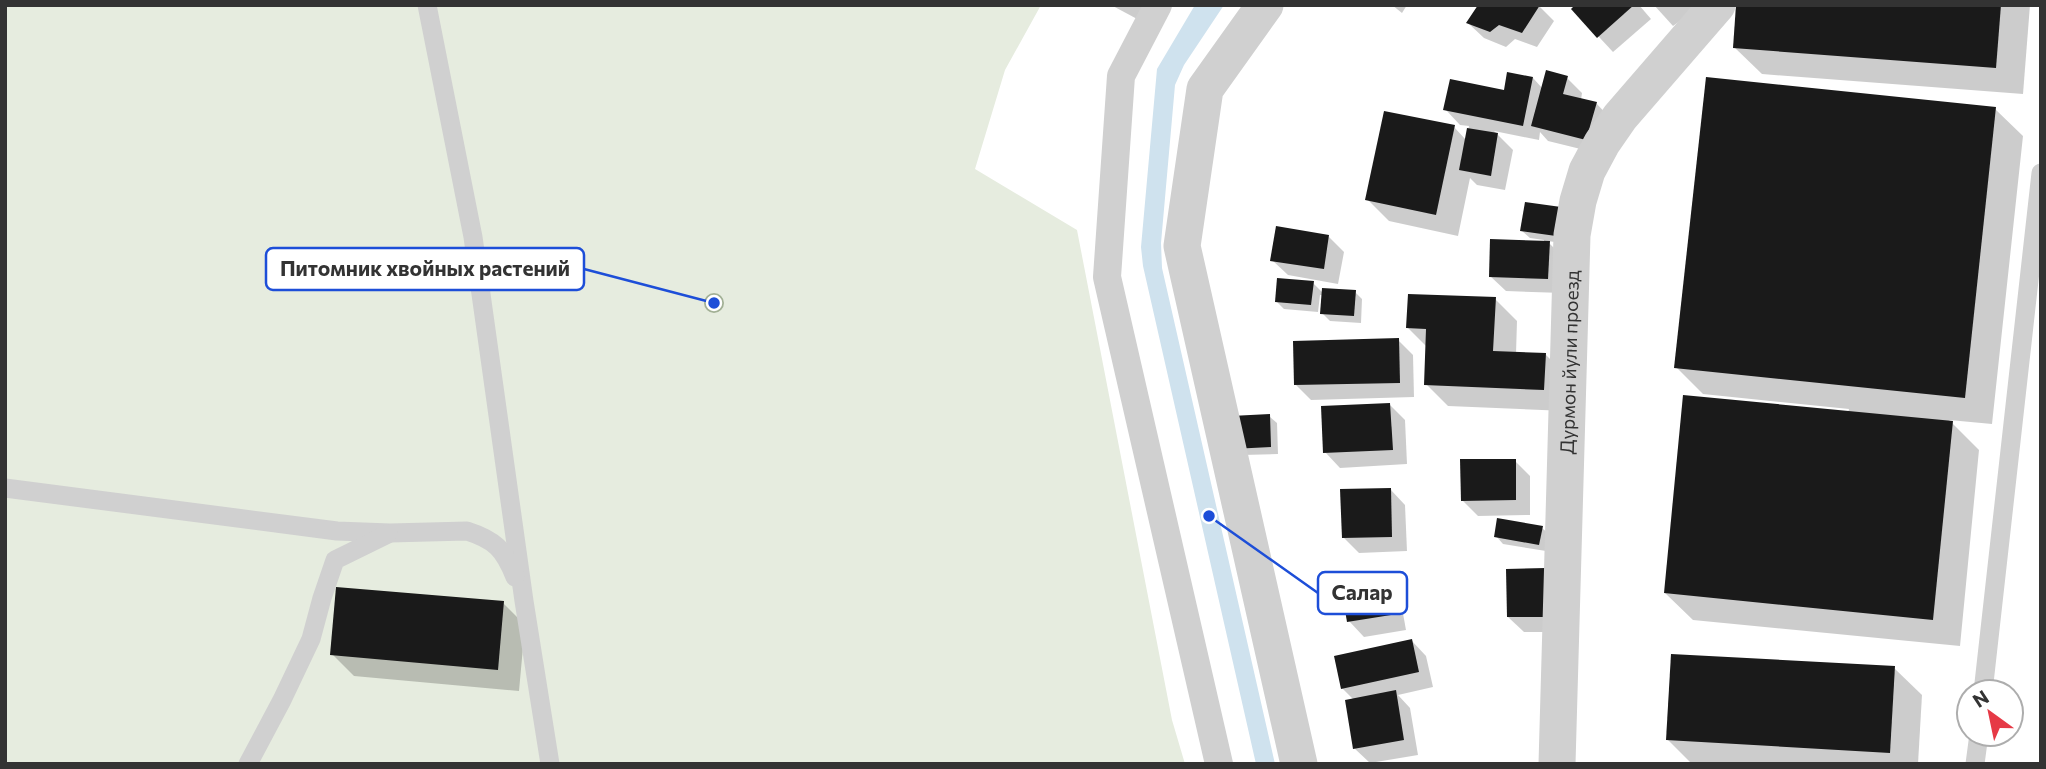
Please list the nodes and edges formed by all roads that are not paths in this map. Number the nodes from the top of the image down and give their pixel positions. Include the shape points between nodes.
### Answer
1 (427, 5) edge
2 (1158, 5) edge
3 (1265, 5) edge
4 (1717, 5) edge
5 (2041, 173) edge
6 (5, 488) edge
7 (337, 531) junction
8 (390, 533) junction
9 (335, 560) junction
10 (524, 601) junction
11 (1985, 678) edge
12 (248, 764) edge
13 (550, 764) edge
14 (1219, 764) edge
15 (1299, 764) edge
16 (1557, 764) edge

1 - 10 lane via 473,237
2 - 14 street via 1121,76 1107,276
3 - 15 street via 1205,89 1182,246
4 - 16 street, Дурмон йули проезд via 1620,117 1587,171 1578,201 1572,235
5 - 11 lane
6 - 7 lane
7 - 8 lane
7 - 9 lane
8 - 9 lane
8 - 10 lane via 467,531 490,540 503,552
9 - 12 lane via 311,639
10 - 13 lane

